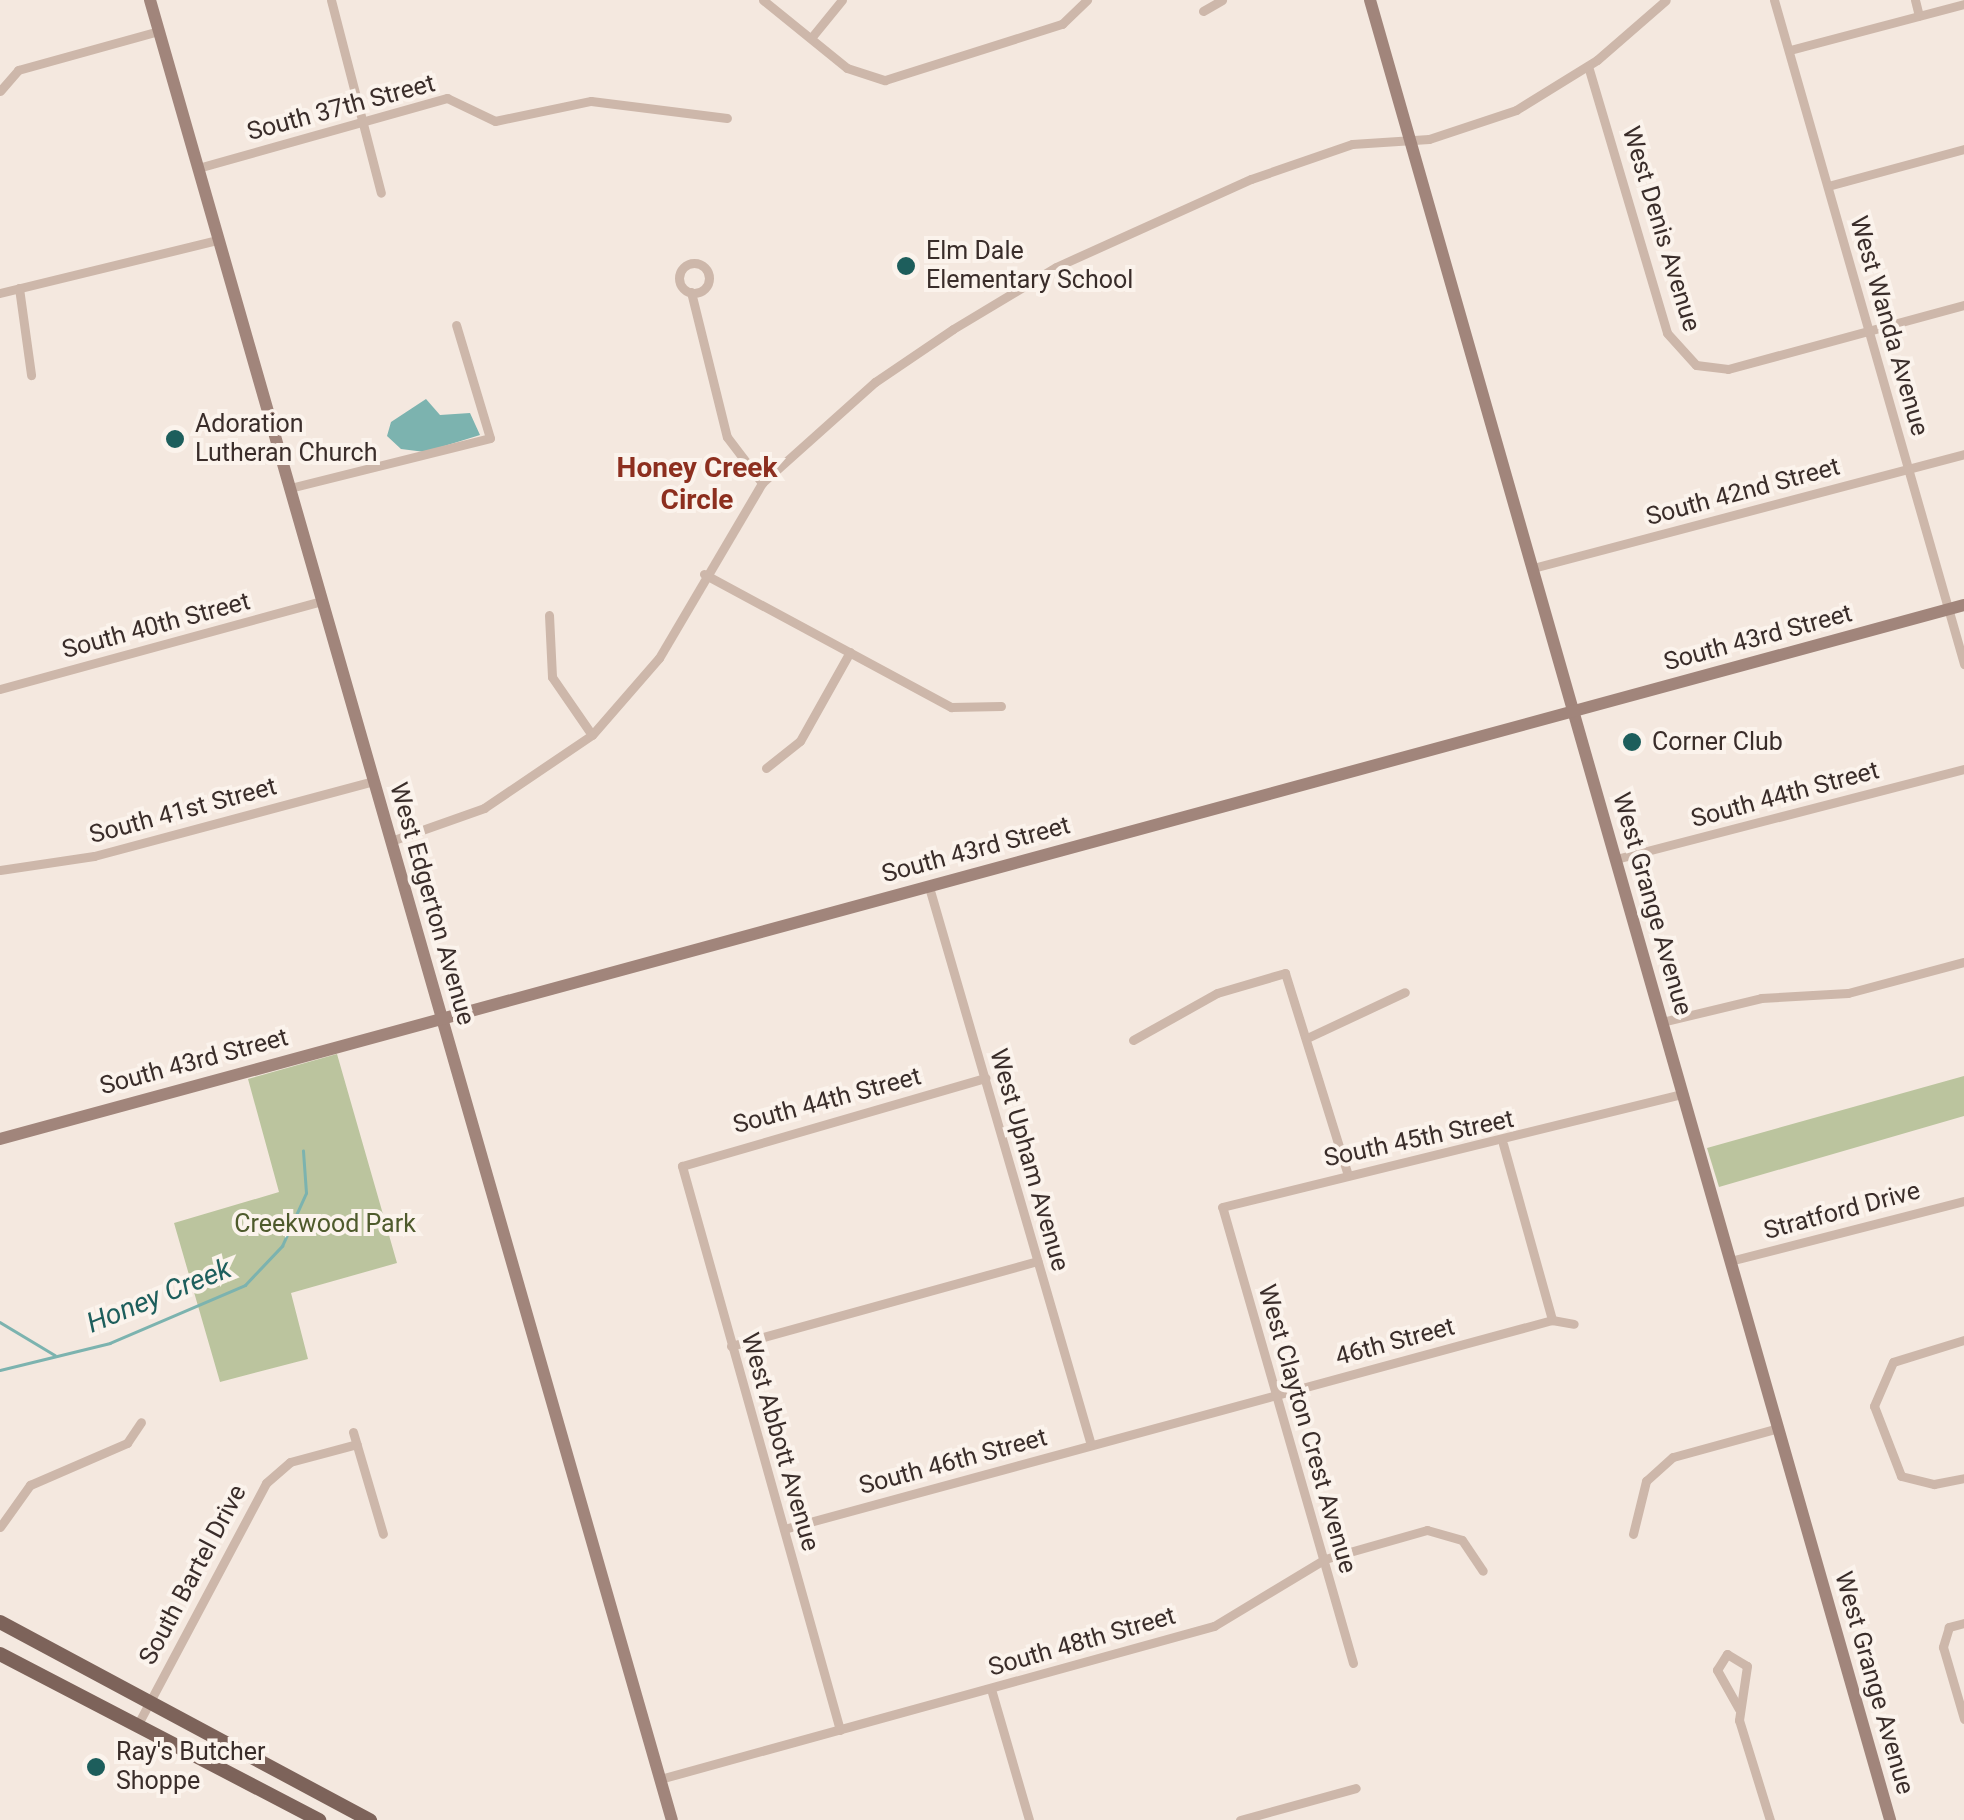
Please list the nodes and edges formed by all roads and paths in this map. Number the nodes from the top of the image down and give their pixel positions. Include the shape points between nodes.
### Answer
1 (150, 0) edge
2 (331, 0) edge
3 (763, 0) edge
4 (842, 0) edge
5 (1087, 0) edge
6 (1222, 0) edge
7 (1370, 0) edge
8 (1666, 0) edge
9 (1774, 0) edge
10 (1915, 0) edge
11 (1964, 4) edge
12 (1203, 10) dead end
13 (1919, 16) junction
14 (158, 30) junction
15 (811, 38) junction
16 (1790, 50) junction
17 (1588, 66) junction
18 (0, 91) edge
19 (728, 118) dead end
20 (366, 120) junction
21 (1410, 138) junction
22 (1964, 149) edge
23 (198, 168) junction
24 (1828, 186) junction
25 (381, 193) dead end
26 (218, 240) junction
27 (19, 288) junction
28 (691, 292) dead end
29 (0, 293) edge
30 (1964, 305) edge
31 (456, 325) dead end
32 (1870, 330) junction
33 (32, 376) dead end
34 (1964, 454) edge
35 (1909, 469) junction
36 (762, 483) junction
37 (290, 488) junction
38 (1533, 568) junction
39 (704, 574) junction
40 (322, 601) junction
41 (1964, 606) edge
42 (1948, 610) junction
43 (549, 615) dead end
44 (850, 652) junction
45 (1964, 664) edge
46 (0, 690) edge
47 (1001, 706) dead end
48 (1573, 710) junction
49 (592, 734) junction
50 (766, 768) dead end
51 (1964, 769) edge
52 (374, 781) junction
53 (391, 841) junction
54 (1616, 859) junction
55 (0, 870) edge
56 (929, 887) junction
57 (1964, 962) edge
58 (1405, 992) dead end
59 (442, 1019) junction
60 (1662, 1022) junction
61 (1307, 1038) junction
62 (1134, 1040) dead end
63 (985, 1078) junction
64 (1683, 1094) junction
65 (0, 1139) edge
66 (1503, 1144) junction
67 (682, 1166) joint
68 (1346, 1172) junction
69 (1964, 1201) edge
70 (1222, 1207) joint
71 (1038, 1261) junction
72 (1730, 1261) junction
73 (1552, 1320) junction
74 (1574, 1324) dead end
75 (1964, 1340) edge
76 (731, 1346) junction
77 (1275, 1395) junction
78 (141, 1422) dead end
79 (1778, 1428) junction
80 (354, 1432) dead end
81 (1132, 1434) joint
82 (357, 1444) junction
83 (1091, 1445) junction
84 (1964, 1478) edge
85 (0, 1527) edge
86 (784, 1529) junction
87 (382, 1534) dead end
88 (1633, 1534) dead end
89 (1325, 1558) junction
90 (1484, 1570) dead end
91 (0, 1622) edge
92 (1964, 1623) edge
93 (0, 1654) edge
94 (1353, 1663) dead end
95 (991, 1688) junction
96 (148, 1702) junction
97 (1739, 1709) junction
98 (1964, 1719) edge
99 (138, 1724) junction
100 (840, 1730) junction
101 (660, 1779) junction
102 (1356, 1788) dead end
103 (319, 1820) edge
104 (370, 1820) edge
105 (672, 1820) edge
106 (1029, 1820) edge
107 (1240, 1820) edge
108 (1770, 1820) edge
109 (1890, 1820) edge

1 - 14 street, West Edgerton Avenue
2 - 20 street
3 - 15 street
4 - 15 street
5 - 15 street via 1062,24 902,78 856,72
6 - 12 street
7 - 21 street, West Grange Avenue
8 - 17 street
9 - 16 street, West Wanda Avenue
10 - 13 street
11 - 13 street
13 - 16 street
14 - 18 street via 18,70
14 - 23 street, West Edgerton Avenue
16 - 24 street, West Wanda Avenue
17 - 21 street via 1482,124
17 - 32 street, West Denis Avenue via 1667,333 1696,365 1728,369
19 - 20 street, South 37th Street via 591,101 494,122 447,98
20 - 23 street, South 37th Street
20 - 25 street
21 - 36 street via 1352,144 1251,179 1056,266 875,382
21 - 38 street, West Grange Avenue
22 - 24 street
23 - 26 street, West Edgerton Avenue
24 - 32 street, West Wanda Avenue
26 - 27 street
26 - 37 street, West Edgerton Avenue
27 - 29 street
27 - 33 street
28 - 36 street via 727,437
30 - 32 street
31 - 37 street via 490,438
32 - 35 street, West Wanda Avenue
34 - 35 street, South 42nd Street
35 - 38 street, South 42nd Street
35 - 42 street, West Wanda Avenue
36 - 39 street
37 - 40 street, West Edgerton Avenue
38 - 48 street, West Grange Avenue
39 - 44 street
39 - 49 street via 658,658
40 - 46 street, South 40th Street
40 - 52 street, West Edgerton Avenue
41 - 42 street, South 43rd Street
42 - 45 street, West Wanda Avenue
42 - 48 street, South 43rd Street
43 - 49 street via 552,677
44 - 47 street via 951,707
44 - 50 street via 800,741
48 - 54 street, West Grange Avenue
48 - 56 street, South 43rd Street
49 - 53 street via 484,808
51 - 54 street, South 44th Street
52 - 53 street, West Edgerton Avenue
52 - 55 street, South 41st Street via 94,856
53 - 59 street, West Edgerton Avenue
54 - 60 street, West Grange Avenue
56 - 59 street, South 43rd Street
56 - 63 street, West Upham Avenue
57 - 60 street via 1848,994 1762,998
58 - 61 street
59 - 65 street, South 43rd Street
59 - 101 street, West Edgerton Avenue
60 - 64 street, West Grange Avenue
61 - 62 street via 1285,974 1217,992
61 - 68 street
63 - 67 street, South 44th Street
63 - 71 street, West Upham Avenue
64 - 66 street, South 45th Street
64 - 72 street, West Grange Avenue
66 - 68 street, South 45th Street
66 - 73 street
67 - 76 street, West Abbott Avenue
68 - 70 street, South 45th Street
69 - 72 street, Stratford Drive
70 - 77 street, West Clayton Crest Avenue
71 - 76 street
71 - 83 street, West Upham Avenue
72 - 79 street, West Grange Avenue
73 - 74 street
73 - 77 street, 46th Street
75 - 84 street via 1892,1362 1874,1406 1901,1476 1934,1484
76 - 86 street, West Abbott Avenue
77 - 81 street, 46th Street
77 - 89 street, West Clayton Crest Avenue
78 - 85 street via 128,1443 30,1485
79 - 88 street via 1674,1457 1646,1480
79 - 109 street, West Grange Avenue
80 - 82 street
81 - 83 street, South 46th Street
82 - 87 street
82 - 96 street, South Bartel Drive via 273,1474
83 - 86 street, South 46th Street
86 - 100 street, West Abbott Avenue
89 - 90 street, South 48th Street via 1440,1529 1462,1540
89 - 94 street, West Clayton Crest Avenue
89 - 95 street, South 48th Street via 1214,1626
91 - 96 main road
92 - 98 street via 1949,1627 1943,1647
93 - 99 main road
95 - 100 street, South 48th Street
95 - 106 street
96 - 99 street, South Bartel Drive
96 - 104 main road
97 - 97 street via 1717,1670 1727,1654 1747,1666
97 - 108 street
99 - 103 main road
100 - 101 street, South 48th Street
101 - 105 street, West Edgerton Avenue
102 - 107 street

